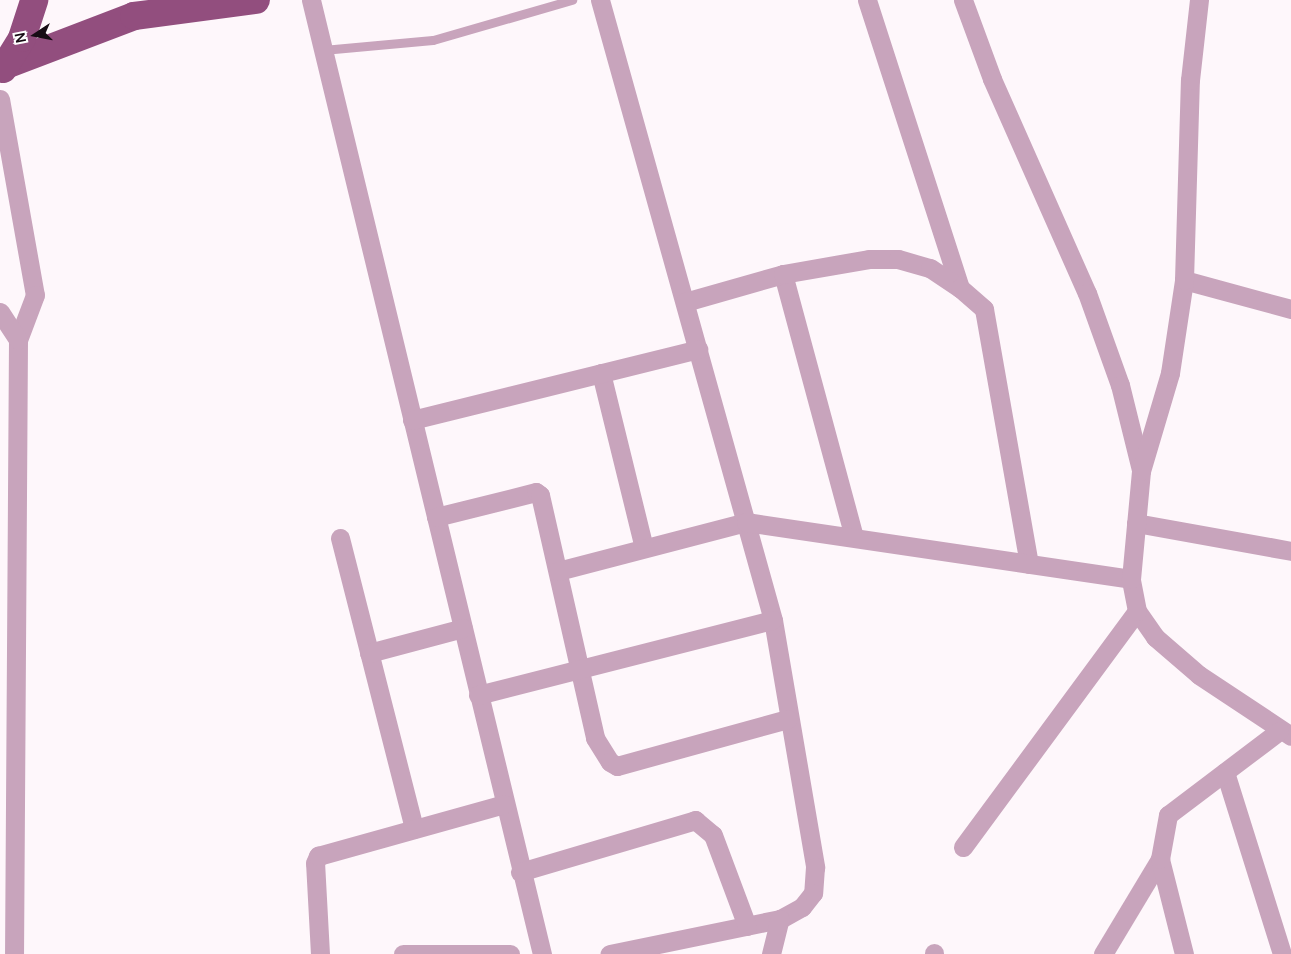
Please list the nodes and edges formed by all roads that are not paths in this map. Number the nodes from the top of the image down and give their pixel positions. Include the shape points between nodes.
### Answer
1 (34, 0) edge
2 (256, 0) edge
3 (311, 0) edge
4 (572, 0) edge
5 (600, 0) edge
6 (866, 0) edge
7 (963, 0) edge
8 (1199, 0) edge
9 (323, 50) junction
10 (3, 68) edge
11 (0, 98) edge
12 (784, 274) junction
13 (1184, 280) junction
14 (960, 288) junction
15 (685, 302) junction
16 (1291, 309) edge
17 (0, 312) edge
18 (18, 340) junction
19 (698, 348) junction
20 (601, 373) junction
21 (412, 420) junction
22 (9, 452) edge
23 (1141, 471) junction
24 (436, 517) junction
25 (746, 522) junction
26 (1136, 523) junction
27 (340, 538) dead end
28 (854, 538) junction
29 (644, 548) junction
30 (1291, 551) edge
31 (1029, 564) junction
32 (558, 571) junction
33 (1131, 579) junction
34 (1136, 611) junction
35 (772, 620) junction
36 (463, 628) junction
37 (369, 653) junction
38 (579, 669) junction
39 (478, 695) junction
40 (788, 719) junction
41 (7, 720) edge
42 (1285, 734) edge
43 (1225, 772) junction
44 (504, 804) junction
45 (414, 829) junction
46 (963, 847) dead end
47 (1160, 860) junction
48 (520, 872) junction
49 (780, 919) junction
50 (7, 926) edge
51 (747, 926) junction
52 (649, 951) edge
53 (14, 954) edge
54 (320, 954) edge
55 (403, 954) edge
56 (507, 954) edge
57 (542, 954) edge
58 (610, 954) edge
59 (771, 954) edge
60 (1103, 954) edge
61 (1184, 954) edge
62 (1282, 954) edge

1 - 10 highway via 22,38
2 - 10 highway via 134,16
3 - 9 street
4 - 9 lane via 433,40
5 - 15 street
6 - 14 street
7 - 23 street via 992,79 1087,293 1120,385
8 - 13 street via 1190,80
9 - 21 street
11 - 18 street via 35,295
12 - 14 street via 870,259 898,259 930,268
12 - 15 street
12 - 28 street
13 - 16 street
13 - 23 street via 1170,373
14 - 31 street via 984,309
15 - 19 street
17 - 18 street
18 - 22 street
19 - 20 street
19 - 25 street
20 - 21 street
20 - 29 street
21 - 24 street
22 - 41 street
23 - 26 street
24 - 32 street via 536,492 544,504
24 - 36 street
25 - 28 street
25 - 29 street
25 - 35 street
26 - 30 street
26 - 33 street
27 - 37 street
28 - 31 street
29 - 32 street
31 - 33 street
32 - 38 street
33 - 34 street
34 - 42 street via 1155,637 1199,675
34 - 46 street
35 - 38 street
35 - 40 street
36 - 37 street
36 - 39 street
37 - 45 street
38 - 39 street
38 - 40 street via 596,738 617,766
39 - 44 street
40 - 49 street via 815,867 813,893 802,907
41 - 50 street
42 - 43 street
43 - 47 street via 1168,815
43 - 62 street
44 - 45 street
44 - 48 street
45 - 54 street via 318,856 315,863
47 - 60 street
47 - 61 street
48 - 51 street via 695,820 713,835
48 - 57 street
49 - 51 street
49 - 59 street
50 - 53 street
51 - 52 street
52 - 58 street
55 - 56 street

